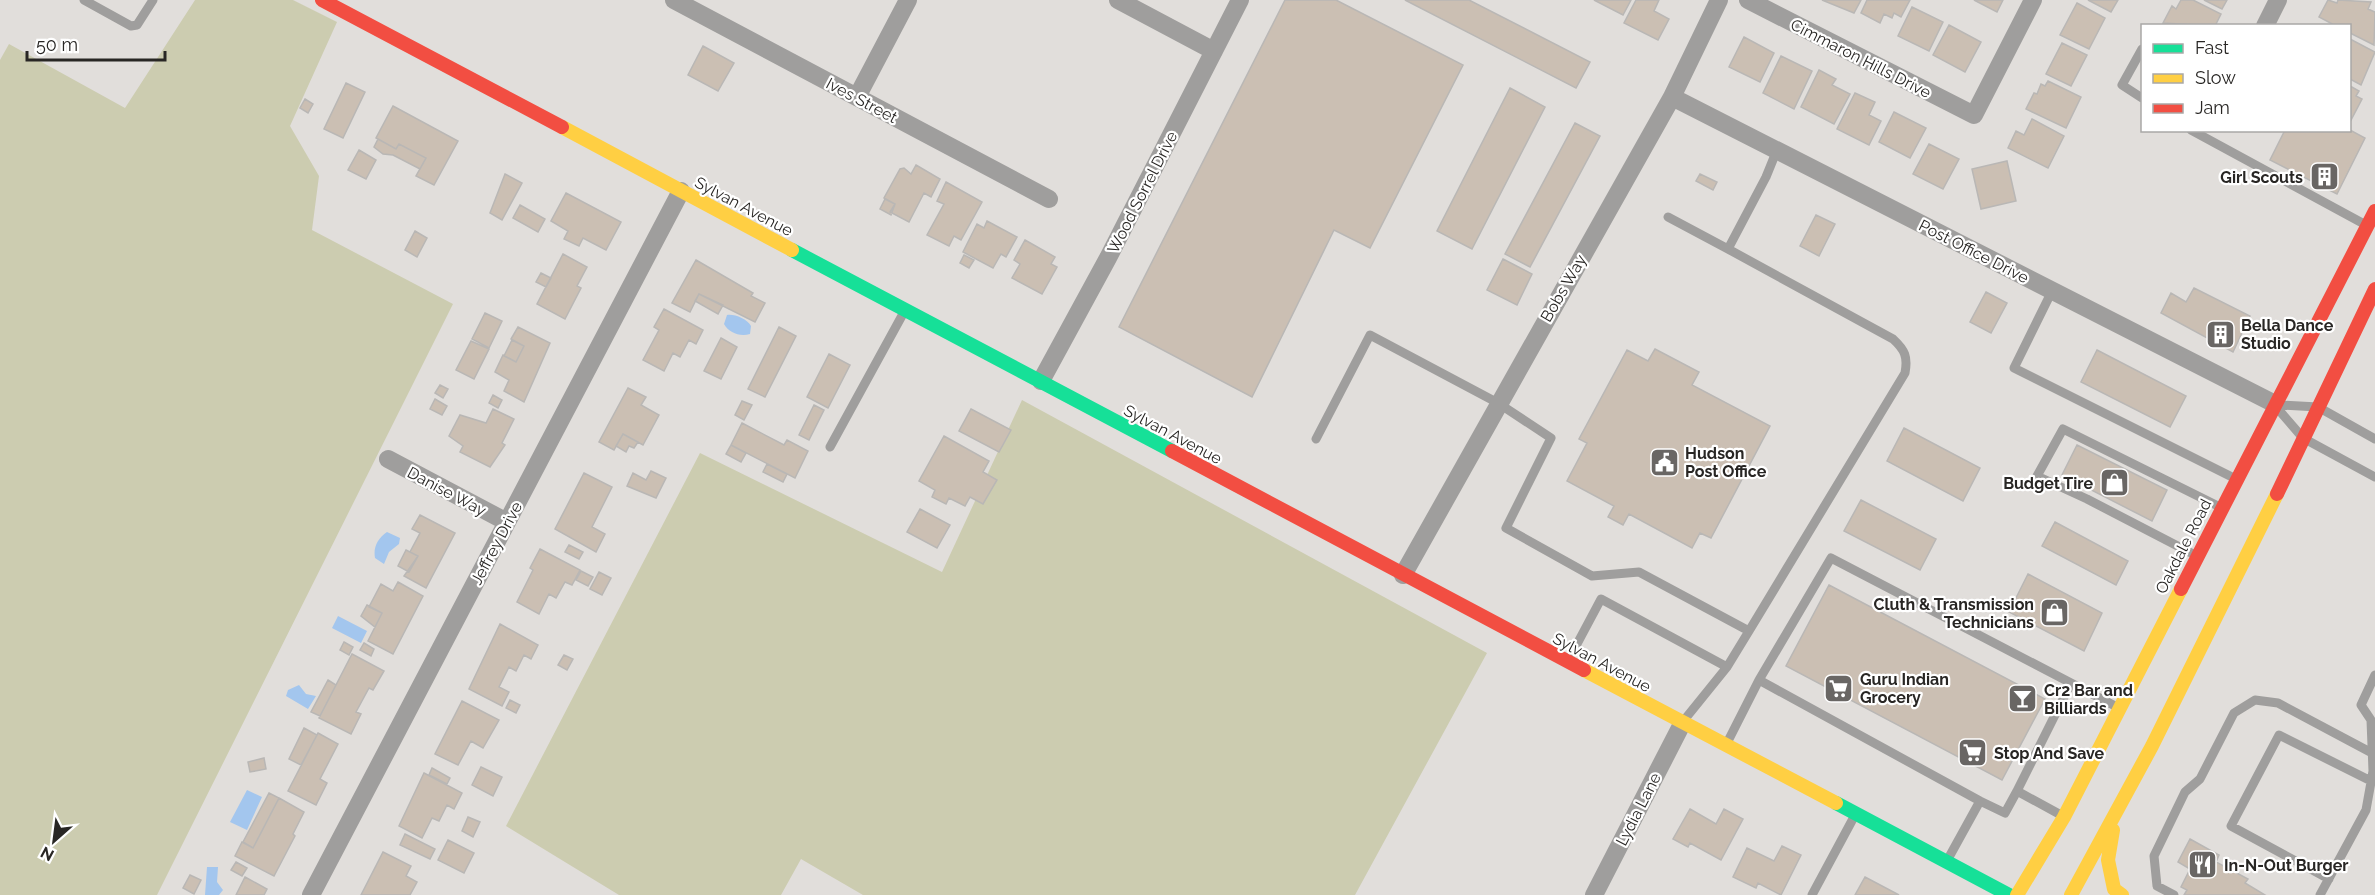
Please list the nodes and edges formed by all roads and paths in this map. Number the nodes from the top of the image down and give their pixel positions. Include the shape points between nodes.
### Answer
1 (84, 0) edge
2 (153, 0) edge
3 (322, 0) edge
4 (674, 0) edge
5 (908, 0) edge
6 (1118, 0) edge
7 (1240, 0) edge
8 (1719, 0) edge
9 (1748, 0) edge
10 (2033, 0) edge
11 (2278, 0) edge
12 (2266, 24) edge
13 (1214, 51) junction
14 (2141, 51) edge
15 (857, 97) junction
16 (1672, 97) junction
17 (2141, 97) edge
18 (2195, 132) edge
19 (1777, 150) junction
20 (681, 191) junction
21 (1049, 199) dead end
22 (2375, 211) edge
23 (1668, 217) dead end
24 (2368, 226) junction
25 (1728, 249) junction
26 (2375, 289) edge
27 (2052, 291) junction
28 (906, 310) junction
29 (1041, 381) junction
30 (1498, 404) junction
31 (2275, 404) junction
32 (2318, 407) junction
33 (2302, 438) junction
34 (2375, 438) edge
35 (1316, 439) dead end
36 (830, 447) dead end
37 (388, 459) dead end
38 (2375, 477) edge
39 (2236, 479) junction
40 (2222, 508) junction
41 (507, 522) junction
42 (2197, 556) junction
43 (1403, 575) junction
44 (1749, 631) junction
45 (1568, 663) junction
46 (1726, 667) junction
47 (2375, 675) edge
48 (1759, 681) junction
49 (2071, 683) junction
50 (2119, 708) junction
51 (1682, 724) junction
52 (1725, 746) junction
53 (2372, 753) junction
54 (2371, 781) junction
55 (2016, 791) junction
56 (1980, 801) junction
57 (1855, 815) junction
58 (2064, 817) junction
59 (2115, 817) junction
60 (1946, 864) junction
61 (2329, 879) junction
62 (311, 895) edge
63 (1594, 895) edge
64 (1812, 895) edge
65 (2009, 895) edge
66 (2017, 895) edge
67 (2071, 895) edge
68 (2122, 895) edge
69 (2174, 895) edge
70 (2320, 895) edge

1 - 2 lane via 131,26 137,25
3 - 20 main road, Sylvan Avenue
4 - 15 street, Ives Street
5 - 15 street
6 - 13 street
7 - 13 street, Wood Sorrel Drive
8 - 16 street, Bobs Way
9 - 10 street, Cimmaron Hills Drive via 1974,115
11 - 12 street
13 - 29 street, Wood Sorrel Drive
14 - 17 lane via 2122,85
15 - 21 street, Ives Street
16 - 19 street, Post Office Drive
16 - 30 street, Bobs Way
18 - 24 lane
19 - 25 lane
19 - 27 street, Post Office Drive
20 - 28 main road, Sylvan Avenue
20 - 41 street, Jeffrey Drive
22 - 24 main road, Oakdale Road
23 - 25 lane
24 - 31 main road, Oakdale Road
25 - 44 lane via 1893,339 1904,349 1908,360 1905,373
26 - 32 main road
27 - 31 street, Post Office Drive
27 - 39 lane via 2014,368
28 - 29 main road, Sylvan Avenue
28 - 36 lane
29 - 43 main road, Sylvan Avenue
30 - 35 lane via 1370,335
30 - 43 street, Bobs Way
30 - 44 lane via 1551,438 1506,528 1592,576 1639,572
31 - 32 lane
31 - 33 lane
31 - 39 main road, Oakdale Road
32 - 33 main road
32 - 34 lane
33 - 38 lane
33 - 59 main road via 2227,602
37 - 41 street, Danise Way
39 - 40 main road, Oakdale Road
40 - 42 main road, Oakdale Road
40 - 42 lane via 2063,429 2037,476
41 - 62 street, Jeffrey Drive
42 - 50 main road, Oakdale Road
43 - 45 main road, Sylvan Avenue
44 - 46 lane
45 - 46 lane via 1601,599
45 - 51 main road, Sylvan Avenue
46 - 51 lane
47 - 53 lane via 2361,705 2371,720
48 - 49 lane via 1831,558
48 - 52 lane
48 - 56 lane
49 - 50 lane
49 - 55 lane
50 - 58 main road, Oakdale Road
51 - 52 main road, Sylvan Avenue
51 - 63 street, Lydia Lane
52 - 57 main road, Sylvan Avenue
53 - 54 lane
53 - 69 lane via 2277,703 2255,700 2234,713 2200,779 2185,792 2154,856 2157,886
54 - 61 lane via 2366,810
54 - 61 lane via 2279,735 2231,826
55 - 56 lane via 2005,813
55 - 58 lane
56 - 60 lane
57 - 60 main road, Sylvan Avenue
57 - 64 lane
58 - 66 main road, Oakdale Road
59 - 67 main road
59 - 68 main road via 2108,860 2114,889
60 - 65 main road, Sylvan Avenue
61 - 70 lane

